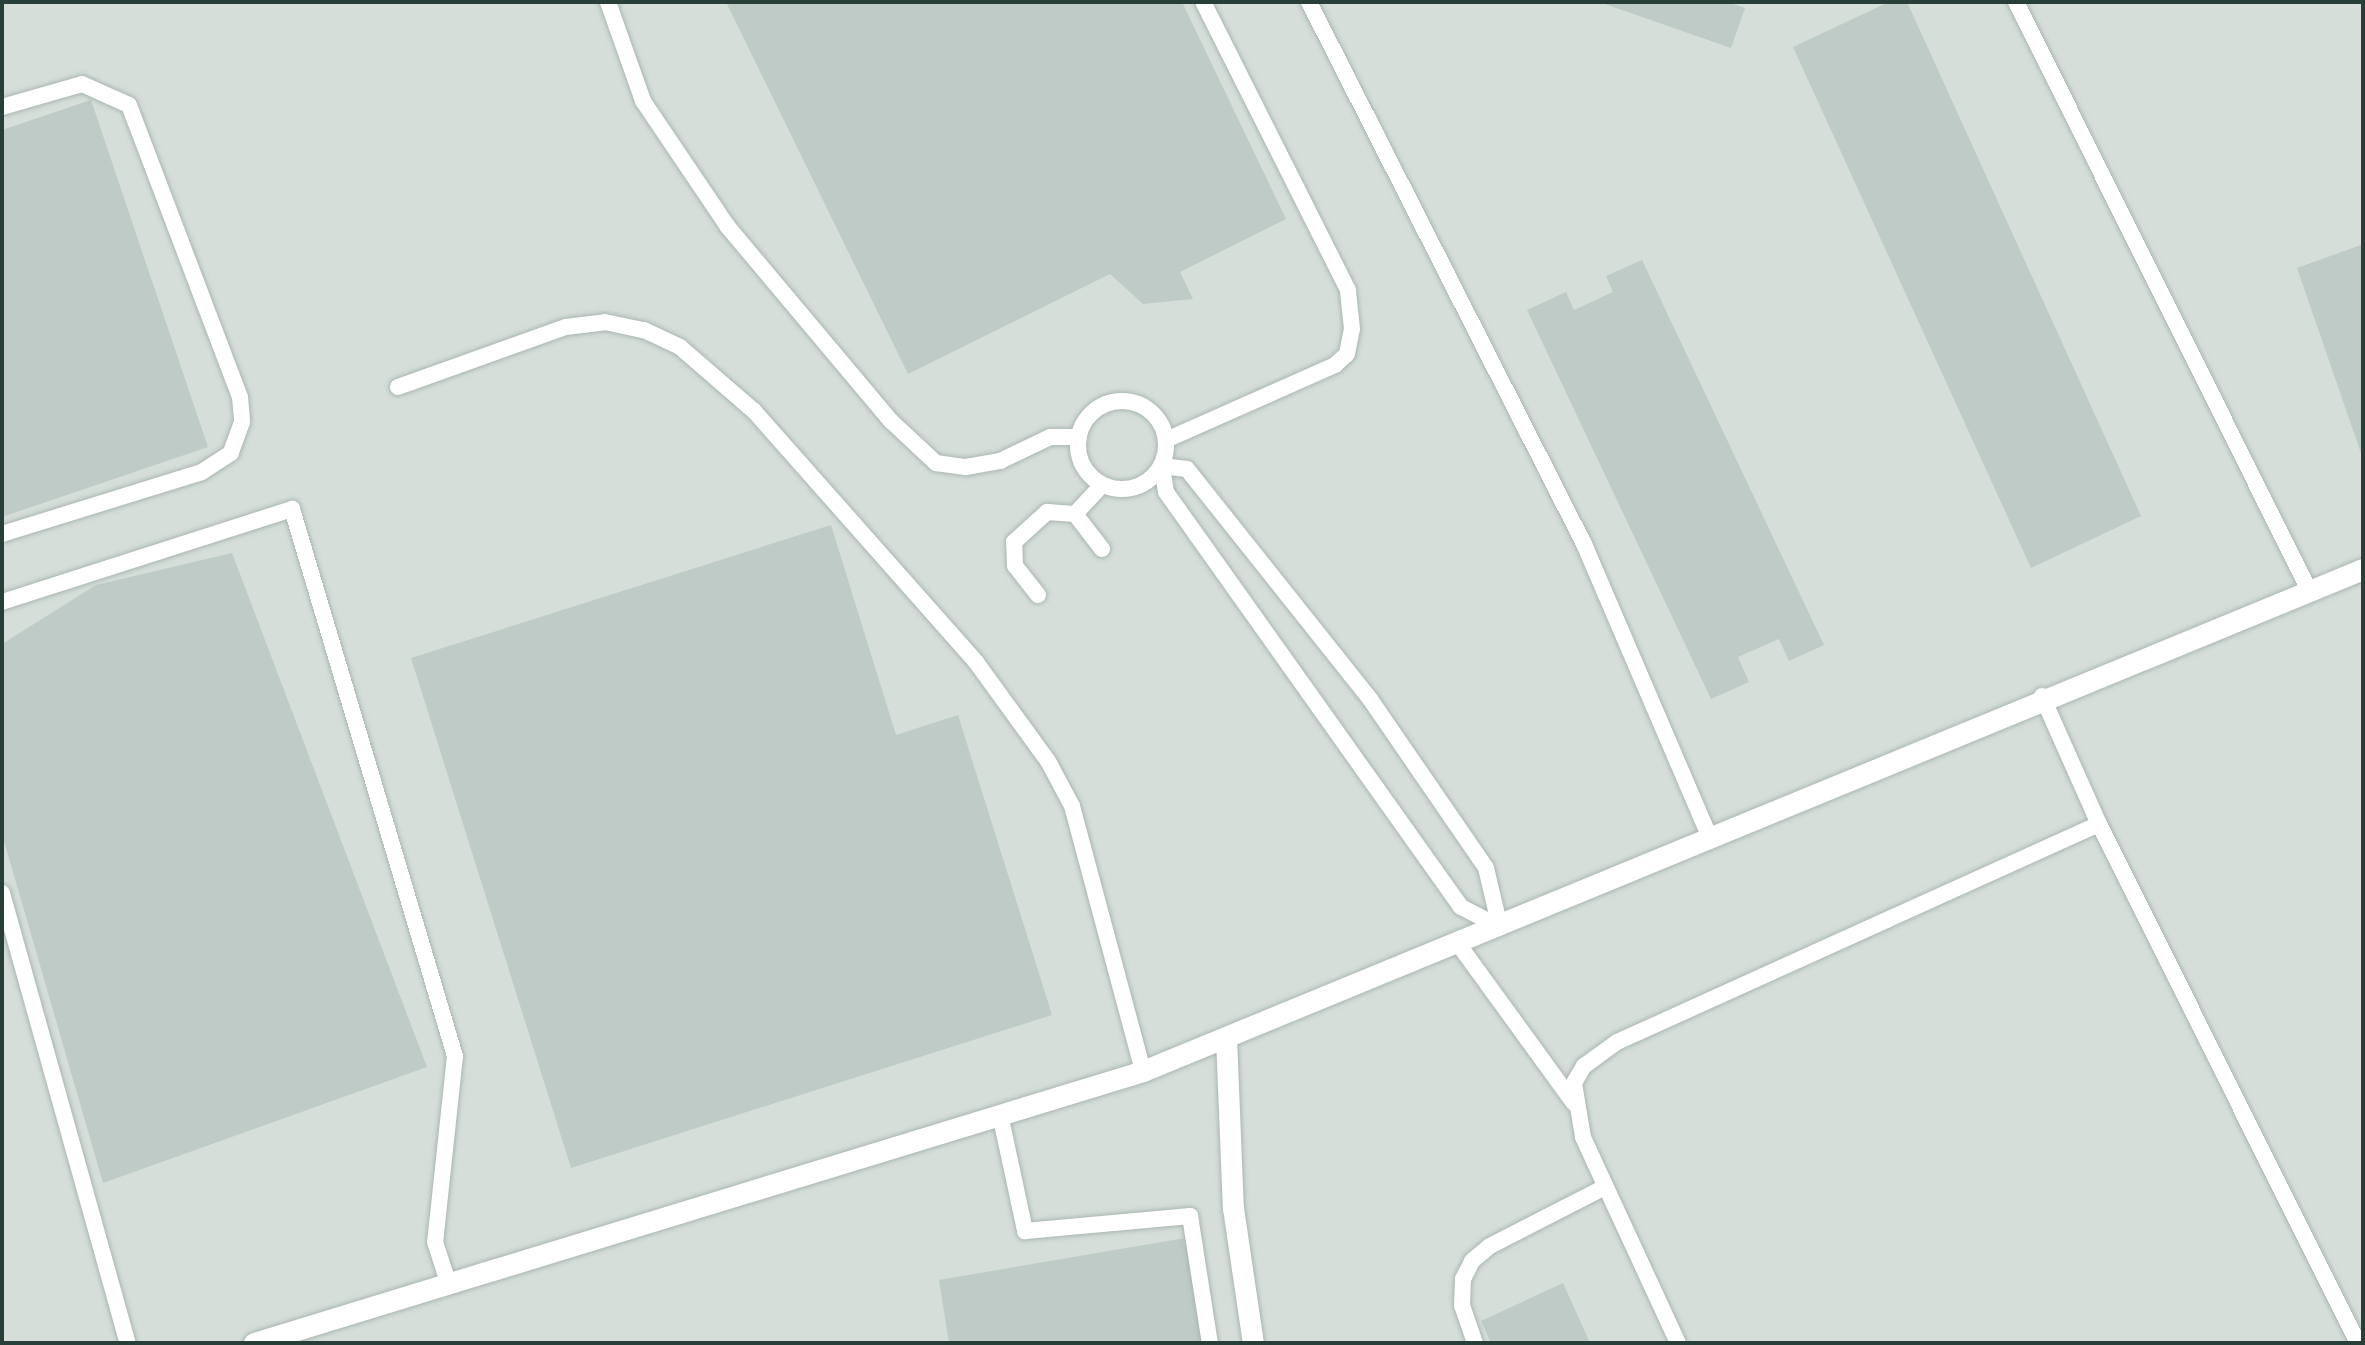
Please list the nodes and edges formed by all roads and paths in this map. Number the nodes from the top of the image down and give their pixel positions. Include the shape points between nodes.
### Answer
1 (608, 2) edge
2 (1203, 2) edge
3 (1309, 2) edge
4 (2016, 2) edge
5 (2, 107) edge
6 (398, 387) dead end
7 (1079, 437) junction
8 (1166, 440) junction
9 (1162, 466) junction
10 (1102, 485) junction
11 (1075, 514) junction
12 (2, 534) edge
13 (1102, 549) dead end
14 (2363, 569) edge
15 (2308, 588) junction
16 (1038, 595) dead end
17 (2, 601) edge
18 (2042, 696) junction
19 (2099, 824) junction
20 (1709, 836) junction
21 (2, 893) edge
22 (1500, 927) junction
23 (1458, 945) junction
24 (1226, 1037) junction
25 (1143, 1071) junction
26 (1574, 1103) junction
27 (1000, 1114) junction
28 (1603, 1188) junction
29 (449, 1285) junction
30 (128, 1343) edge
31 (254, 1343) edge
32 (1210, 1343) edge
33 (1253, 1343) edge
34 (1475, 1343) edge
35 (1678, 1343) edge
36 (2358, 1343) edge

1 - 7 lane via 643,101 728,227 891,421 936,463 966,467 1000,461 1050,437
2 - 8 lane via 1348,290 1352,329 1347,354 1335,365
3 - 20 lane via 1584,544
4 - 15 lane
5 - 12 lane via 82,84 129,105 240,397 242,422 231,453 202,472
6 - 25 lane via 566,327 605,322 644,330 680,347 754,411 976,662 1048,761 1072,806
7 - 8 lane via 1097,408 1121,400 1150,410
7 - 10 lane via 1083,467
8 - 9 lane
9 - 10 lane via 1135,488
9 - 22 lane via 1166,492 1461,907
9 - 22 lane via 1187,469 1370,699 1486,868
10 - 11 lane
11 - 13 lane
11 - 16 lane via 1047,512 1014,542 1015,566
14 - 15 street
15 - 18 street
17 - 29 lane via 292,509 455,1056 435,1241
18 - 19 lane
18 - 20 street
19 - 26 lane via 1617,1042 1584,1066 1573,1083
19 - 36 lane
20 - 22 street
21 - 30 lane
22 - 23 street
23 - 24 street
23 - 26 lane
24 - 25 street
24 - 33 street via 1233,1208
25 - 27 street
26 - 28 lane
27 - 29 street
27 - 32 lane via 1024,1231 1190,1216
28 - 34 lane via 1472,1261 1463,1279 1462,1306
28 - 35 lane
29 - 31 street

